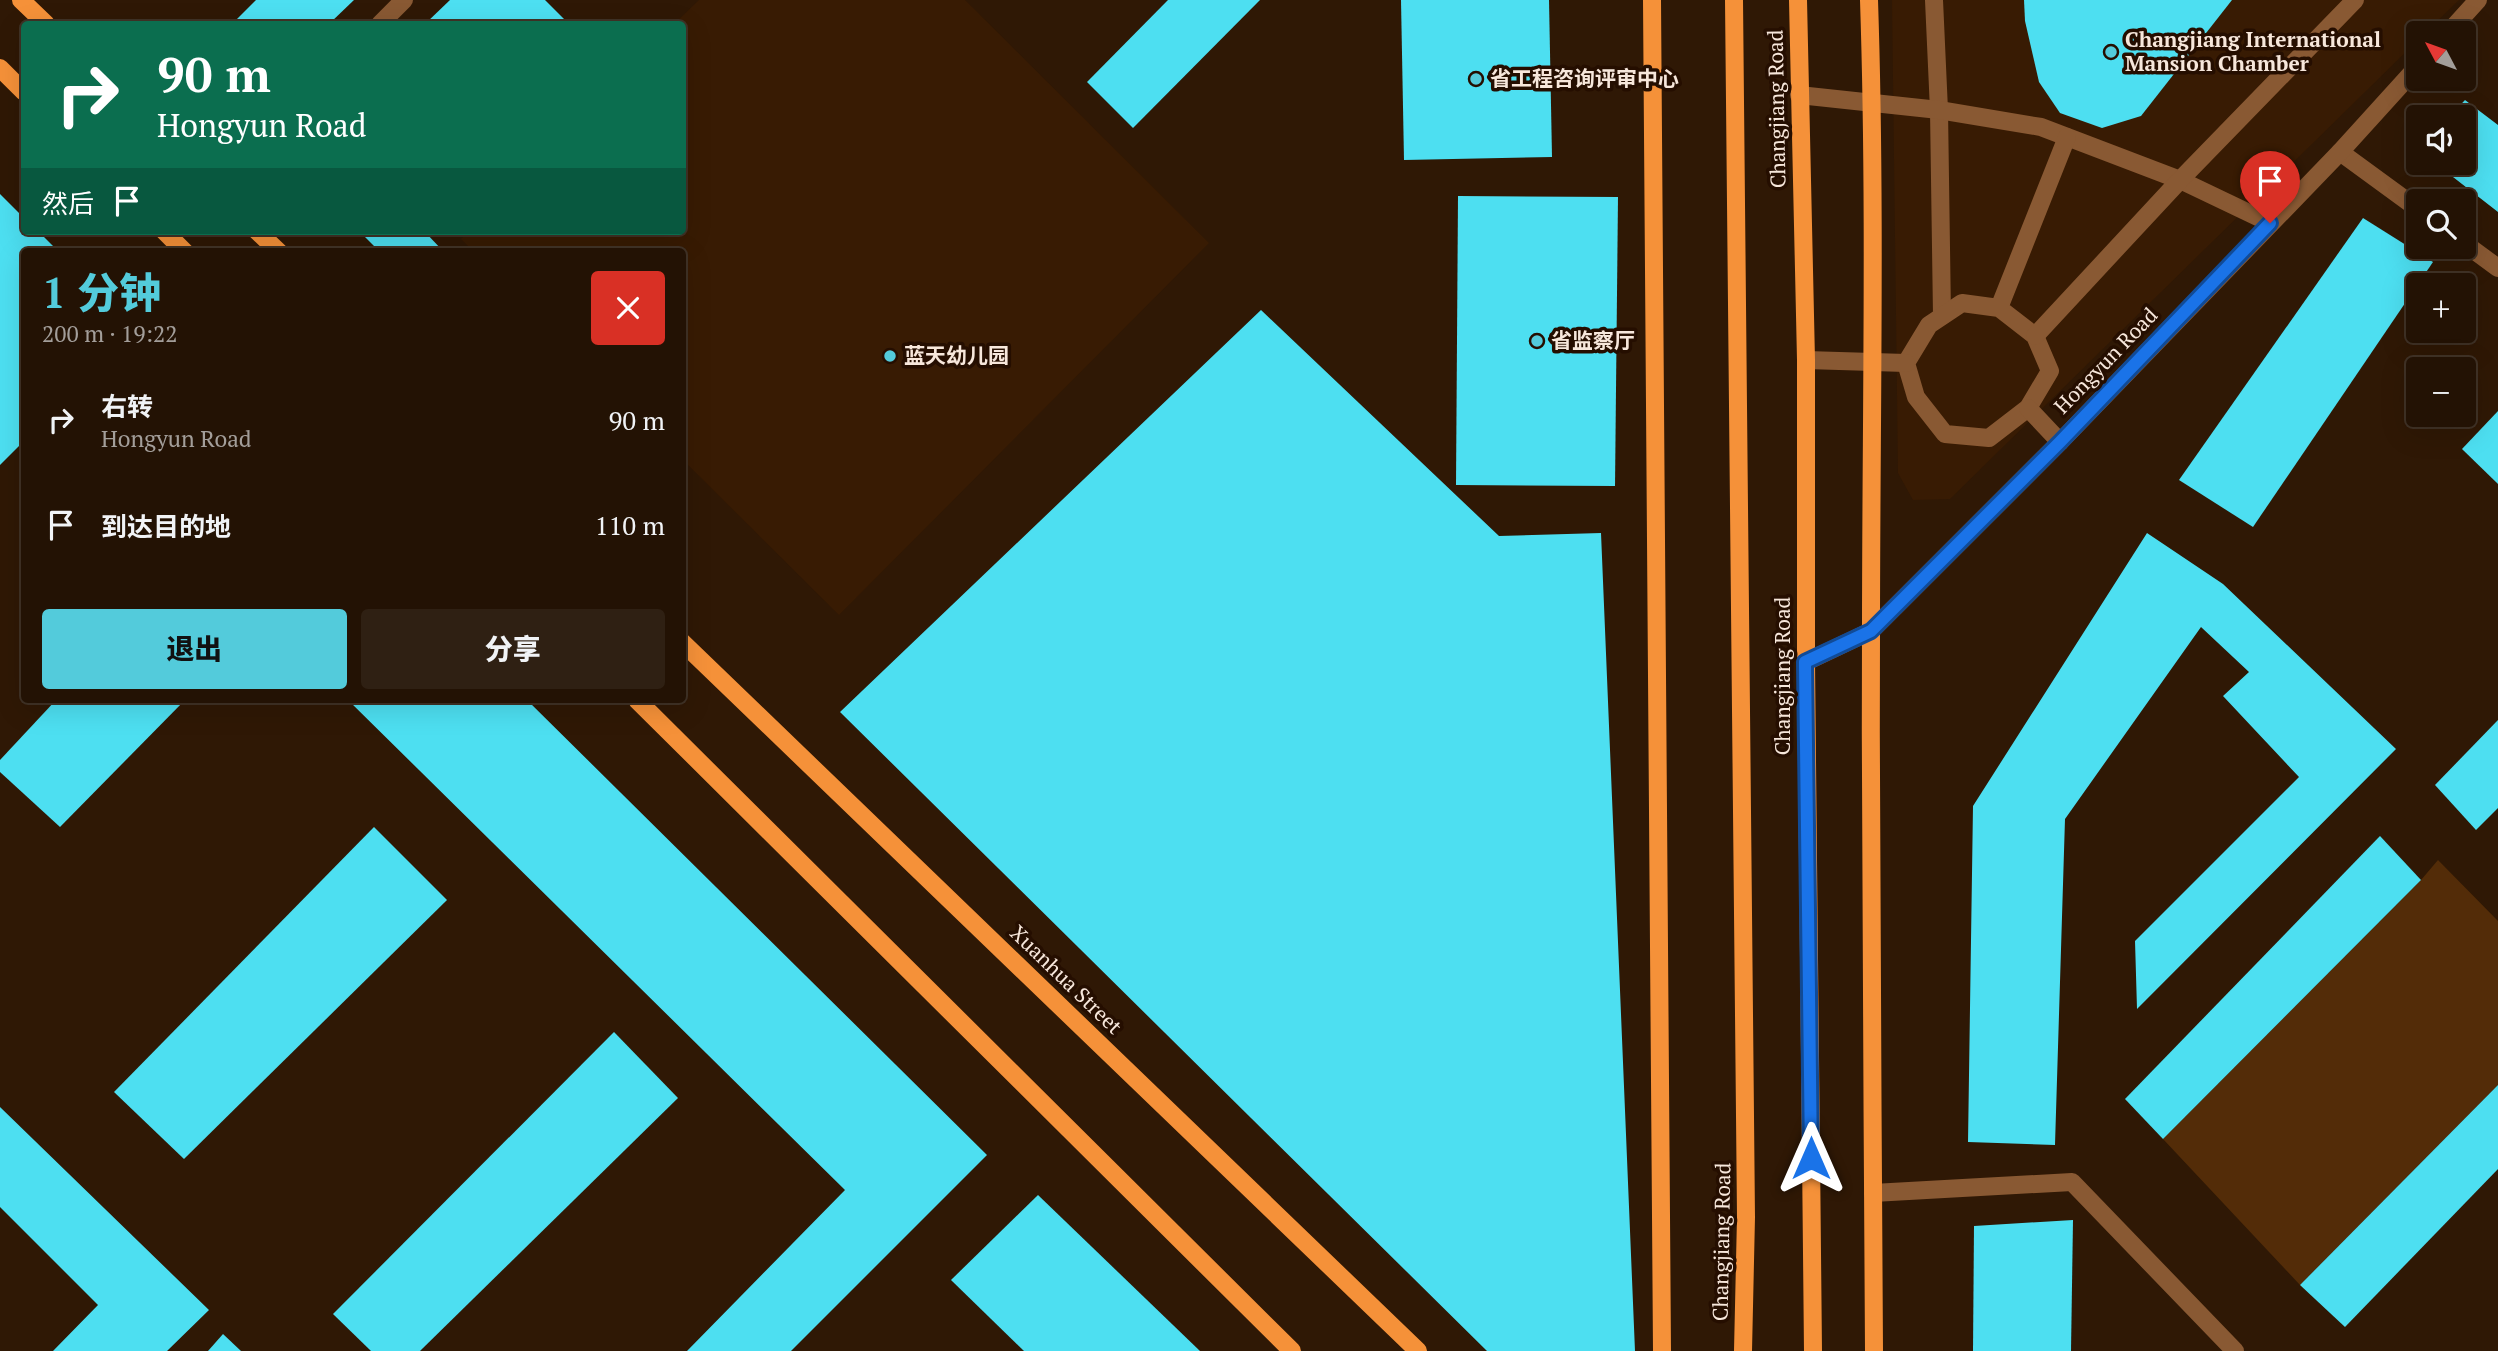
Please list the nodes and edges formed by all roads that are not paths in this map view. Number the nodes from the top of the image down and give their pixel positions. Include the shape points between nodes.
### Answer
1 (21, 0) edge
2 (404, 0) edge
3 (1652, 0) edge
4 (1734, 0) edge
5 (1798, 0) edge
6 (1869, 0) edge
7 (1934, 0) edge
8 (2355, 0) edge
9 (2478, 0) edge
10 (43, 21) edge
11 (383, 21) edge
12 (2459, 21) edge
13 (0, 68) edge
14 (2406, 79) edge
15 (21, 89) edge
16 (1799, 95) junction
17 (1872, 102) junction
18 (1939, 110) junction
19 (2067, 137) junction
20 (2340, 152) junction
21 (2180, 180) junction
22 (2406, 200) edge
23 (2270, 223) junction
24 (168, 235) edge
25 (261, 235) edge
26 (181, 248) edge
27 (275, 248) edge
28 (2476, 252) edge
29 (2498, 268) edge
30 (2000, 308) junction
31 (1942, 316) junction
32 (2035, 337) junction
33 (1806, 360) junction
34 (1906, 363) junction
35 (1874, 364) junction
36 (2028, 408) junction
37 (2060, 442) junction
38 (1871, 631) junction
39 (686, 646) edge
40 (1805, 662) junction
41 (639, 703) edge
42 (1873, 1193) junction
43 (1292, 1351) edge
44 (1418, 1351) edge
45 (1662, 1351) edge
46 (1743, 1351) edge
47 (1813, 1351) edge
48 (1874, 1351) edge
49 (2235, 1351) edge

1 - 10 main road
2 - 11 street
3 - 45 main road
4 - 46 main road, Changjiang Road via 1746,1203
5 - 16 main road, Changjiang Road
6 - 17 main road
7 - 18 street
8 - 21 street
9 - 12 street
13 - 15 main road
14 - 20 street, Hongyun Road
16 - 17 street
16 - 33 main road, Changjiang Road
17 - 18 street
17 - 35 main road
18 - 19 street via 2041,127
18 - 31 street
19 - 21 street
19 - 30 street
20 - 22 street
20 - 23 street, Hongyun Road
21 - 23 street
21 - 32 street
23 - 37 street, Hongyun Road
24 - 26 main road
25 - 27 main road
28 - 29 street
30 - 31 street via 1962,303
30 - 32 street
31 - 34 street via 1929,324
32 - 36 street via 2050,371
33 - 35 street
33 - 40 main road, Changjiang Road
34 - 35 street
34 - 36 street via 1916,397 1945,434 1989,438
35 - 38 main road
36 - 37 street
37 - 38 street, Hongyun Road
38 - 40 street, Hongyun Road
38 - 42 main road
39 - 44 main road, Xuanhua Street
40 - 47 main road, Changjiang Road
41 - 43 main road
42 - 48 main road
42 - 49 street via 2073,1182

